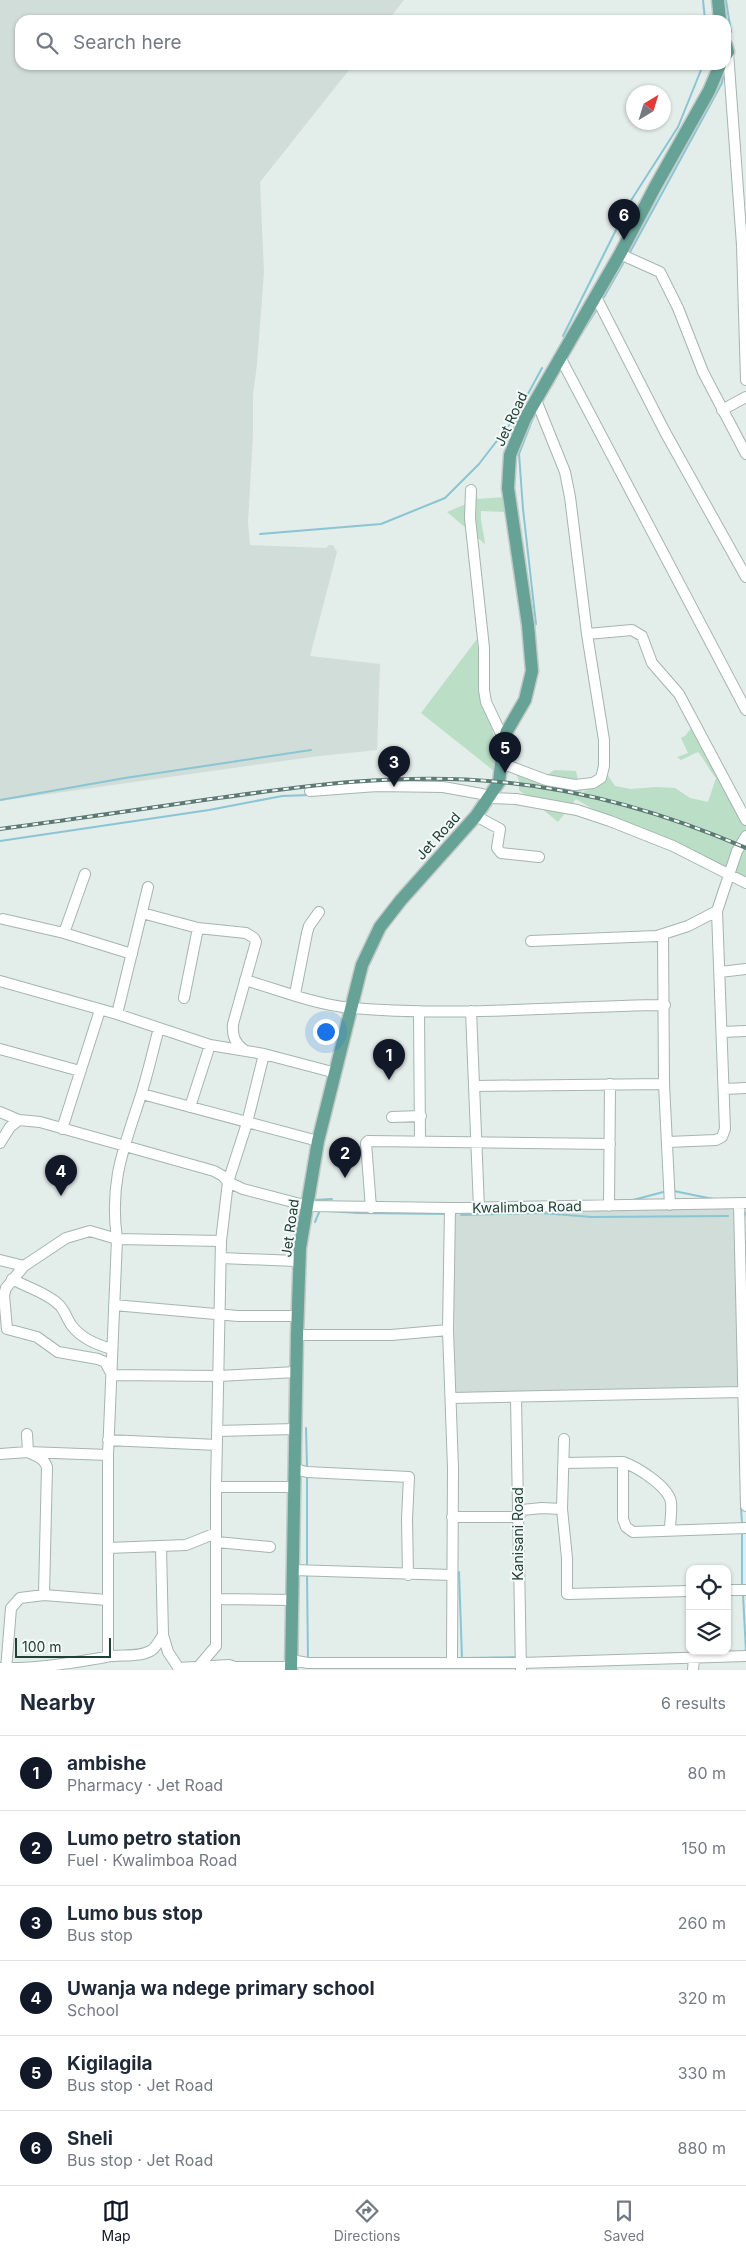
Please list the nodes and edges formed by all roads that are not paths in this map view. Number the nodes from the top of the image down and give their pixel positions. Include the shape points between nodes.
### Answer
1 (718, 0) edge
2 (720, 15) edge
3 (718, 70) edge
4 (728, 70) edge
5 (620, 254) junction
6 (596, 296) junction
7 (560, 357) junction
8 (746, 380) edge
9 (746, 397) edge
10 (536, 400) junction
11 (722, 410) junction
12 (746, 454) edge
13 (471, 490) dead end
14 (746, 577) edge
15 (588, 634) junction
16 (746, 710) edge
17 (504, 740) junction
18 (501, 763) junction
19 (310, 791) dead end
20 (490, 798) junction
21 (476, 816) junction
22 (746, 820) edge
23 (746, 836) edge
24 (538, 858) dead end
25 (85, 874) dead end
26 (728, 874) junction
27 (746, 883) edge
28 (148, 887) dead end
29 (718, 911) junction
30 (319, 912) dead end
31 (142, 913) junction
32 (3, 919) dead end
33 (198, 928) junction
34 (64, 933) junction
35 (664, 934) junction
36 (530, 941) dead end
37 (132, 954) junction
38 (746, 969) edge
39 (720, 972) junction
40 (245, 980) junction
41 (0, 982) edge
42 (295, 994) junction
43 (184, 998) dead end
44 (665, 1004) junction
45 (352, 1008) junction
46 (100, 1010) junction
47 (419, 1011) junction
48 (471, 1011) junction
49 (117, 1014) junction
50 (159, 1028) junction
51 (746, 1031) edge
52 (722, 1032) junction
53 (210, 1045) junction
54 (0, 1049) edge
55 (245, 1051) junction
56 (264, 1054) junction
57 (80, 1071) junction
58 (336, 1073) junction
59 (610, 1084) junction
60 (664, 1084) junction
61 (474, 1086) junction
62 (746, 1088) edge
63 (724, 1089) junction
64 (142, 1094) junction
65 (190, 1108) junction
66 (0, 1112) edge
67 (420, 1116) junction
68 (392, 1117) dead end
69 (19, 1120) junction
70 (247, 1123) junction
71 (62, 1129) junction
72 (318, 1142) junction
73 (420, 1142) junction
74 (668, 1142) junction
75 (0, 1143) edge
76 (477, 1144) junction
77 (610, 1144) junction
78 (123, 1146) junction
79 (228, 1182) junction
80 (742, 1204) edge
81 (670, 1205) junction
82 (308, 1206) junction
83 (609, 1206) junction
84 (371, 1208) junction
85 (450, 1208) junction
86 (479, 1208) junction
87 (117, 1240) junction
88 (221, 1241) junction
89 (221, 1258) junction
90 (300, 1259) junction
91 (0, 1260) edge
92 (24, 1266) junction
93 (12, 1279) junction
94 (114, 1305) junction
95 (220, 1314) junction
96 (297, 1316) junction
97 (448, 1330) junction
98 (296, 1335) junction
99 (112, 1349) junction
100 (296, 1372) junction
101 (744, 1373) edge
102 (112, 1375) junction
103 (219, 1376) junction
104 (742, 1392) junction
105 (452, 1398) junction
106 (516, 1398) junction
107 (296, 1429) junction
108 (218, 1431) junction
109 (27, 1434) dead end
110 (745, 1434) edge
111 (564, 1439) dead end
112 (108, 1440) junction
113 (216, 1445) junction
114 (28, 1452) junction
115 (0, 1454) edge
116 (108, 1455) junction
117 (623, 1462) junction
118 (564, 1463) junction
119 (295, 1469) junction
120 (216, 1487) junction
121 (295, 1487) junction
122 (746, 1506) edge
123 (562, 1509) junction
124 (452, 1517) junction
125 (519, 1517) junction
126 (746, 1528) edge
127 (670, 1530) junction
128 (216, 1538) junction
129 (270, 1547) dead end
130 (108, 1548) junction
131 (161, 1548) junction
132 (293, 1570) junction
133 (408, 1575) junction
134 (452, 1575) junction
135 (731, 1590) edge
136 (746, 1590) edge
137 (686, 1591) edge
138 (44, 1595) junction
139 (218, 1599) junction
140 (108, 1600) junction
141 (292, 1600) junction
142 (163, 1635) junction
143 (152, 1651) junction
144 (168, 1652) junction
145 (108, 1656) junction
146 (746, 1656) edge
147 (694, 1658) junction
148 (452, 1661) junction
149 (627, 1665) edge
150 (87, 1666) edge
151 (199, 1666) junction
152 (291, 1666) edge
153 (521, 1666) edge
154 (4, 1669) edge
155 (179, 1669) edge
156 (693, 1670) edge

1 - 2 main road
3 - 5 main road, Jet Road
4 - 8 street via 742,245
5 - 6 main road, Jet Road
5 - 11 street via 660,272
6 - 7 main road, Jet Road
6 - 14 street via 665,432
7 - 10 main road, Jet Road
7 - 16 street
9 - 11 street
10 - 15 street via 565,472
10 - 17 main road, Jet Road via 514,444 508,472 532,671 526,700
11 - 12 street
13 - 17 street via 470,518 484,648 484,690 486,702
15 - 18 street via 604,740 601,778 593,783 575,785 546,780
15 - 22 street via 632,630 642,636 652,663 679,694
17 - 18 main road, Jet Road
18 - 20 main road, Jet Road via 499,782
19 - 20 street via 377,786 443,787
20 - 21 main road, Jet Road
20 - 26 street via 542,803 592,814 673,846
21 - 24 street via 500,829 497,848 500,853
21 - 45 main road, Jet Road via 380,927 362,965
23 - 26 street
25 - 34 street
26 - 27 street
26 - 29 street
28 - 31 street
29 - 35 street
29 - 39 street
30 - 42 street via 309,926
31 - 33 street
31 - 37 street
32 - 34 street
33 - 40 street via 246,934 254,938 256,942
33 - 43 street
34 - 37 street
35 - 36 street
35 - 44 street
37 - 49 street
38 - 39 street
39 - 52 street
40 - 42 street
40 - 55 street via 233,1030 238,1046
41 - 46 street
42 - 45 street
44 - 48 street
44 - 60 street
45 - 47 street
45 - 58 main road, Jet Road
46 - 49 street
46 - 57 street
47 - 48 street
47 - 67 street
48 - 61 street
49 - 50 street
50 - 53 street
50 - 64 street
51 - 52 street
52 - 63 street
53 - 55 street
53 - 65 street
54 - 57 street
55 - 56 street
56 - 58 street
56 - 70 street
57 - 71 street
58 - 72 main road, Jet Road
59 - 60 street
59 - 61 street
59 - 77 street
60 - 74 street
61 - 76 street
62 - 63 street
63 - 74 street via 725,1129 722,1137
64 - 65 street
64 - 78 street
65 - 70 street
66 - 69 street, Kwalimboa Road
67 - 68 street
67 - 73 street
69 - 71 street, Kwalimboa Road
69 - 75 street
70 - 72 street
70 - 79 street
71 - 78 street, Kwalimboa Road
72 - 82 main road, Jet Road
73 - 76 street
73 - 84 street via 367,1141
74 - 81 street
76 - 77 street
76 - 86 street
77 - 83 street
78 - 79 street, Kwalimboa Road via 214,1171
78 - 87 street via 114,1194
79 - 82 street, Kwalimboa Road
79 - 88 street
80 - 81 street, Kwalimboa Road
80 - 101 street
81 - 83 street, Kwalimboa Road
82 - 84 street, Kwalimboa Road
82 - 90 main road, Jet Road
83 - 86 street, Kwalimboa Road
84 - 85 street, Kwalimboa Road
85 - 86 street, Kwalimboa Road
85 - 97 street
87 - 88 street
87 - 92 street via 90,1231 78,1234 66,1238
87 - 94 street
88 - 89 street
89 - 90 street
89 - 95 street
90 - 96 main road, Jet Road
91 - 92 street
92 - 93 street
93 - 99 street via 57,1302 72,1326 82,1335
93 - 102 street via 4,1295 6,1329 36,1337 58,1352 105,1362
94 - 95 street
94 - 99 street
95 - 96 street
95 - 103 street
96 - 98 main road, Jet Road
97 - 98 street via 390,1335
97 - 105 street
98 - 100 main road, Jet Road
99 - 102 street
100 - 103 street
100 - 107 main road, Jet Road
101 - 104 street
102 - 103 street
102 - 112 street
103 - 108 street
104 - 106 street
104 - 110 street
105 - 106 street
105 - 124 street
106 - 125 street, Kanisani Road
107 - 108 street
107 - 119 main road, Jet Road
108 - 113 street
109 - 114 street
110 - 122 street
111 - 118 street
112 - 113 street
112 - 116 street
113 - 120 street
114 - 115 street
114 - 116 street
114 - 138 street via 39,1457 47,1467
116 - 130 street
117 - 118 street
117 - 127 street via 646,1474 662,1487 671,1500
117 - 127 street via 623,1520 626,1527 633,1532
118 - 123 street
119 - 121 main road, Jet Road
119 - 133 street via 408,1477
120 - 121 street
120 - 128 street
121 - 132 main road, Jet Road
123 - 125 street via 522,1510
123 - 137 street via 567,1594
124 - 125 street
124 - 134 street
125 - 153 street, Kanisani Road
126 - 127 street
128 - 129 street
128 - 131 street
128 - 139 street
130 - 131 street
130 - 140 street
131 - 142 street
132 - 133 street
132 - 141 main road, Jet Road
133 - 134 street
134 - 148 street
135 - 136 street
138 - 140 street
138 - 154 street via 20,1598 11,1608
139 - 141 street
139 - 151 street via 216,1646
140 - 145 street
141 - 152 main road, Jet Road
142 - 143 street
142 - 144 street
143 - 144 street
143 - 145 street
144 - 155 street
145 - 150 street
146 - 147 street
147 - 149 street
147 - 156 street
148 - 152 street
148 - 153 street
149 - 153 street
150 - 154 street
151 - 152 street
151 - 155 street

